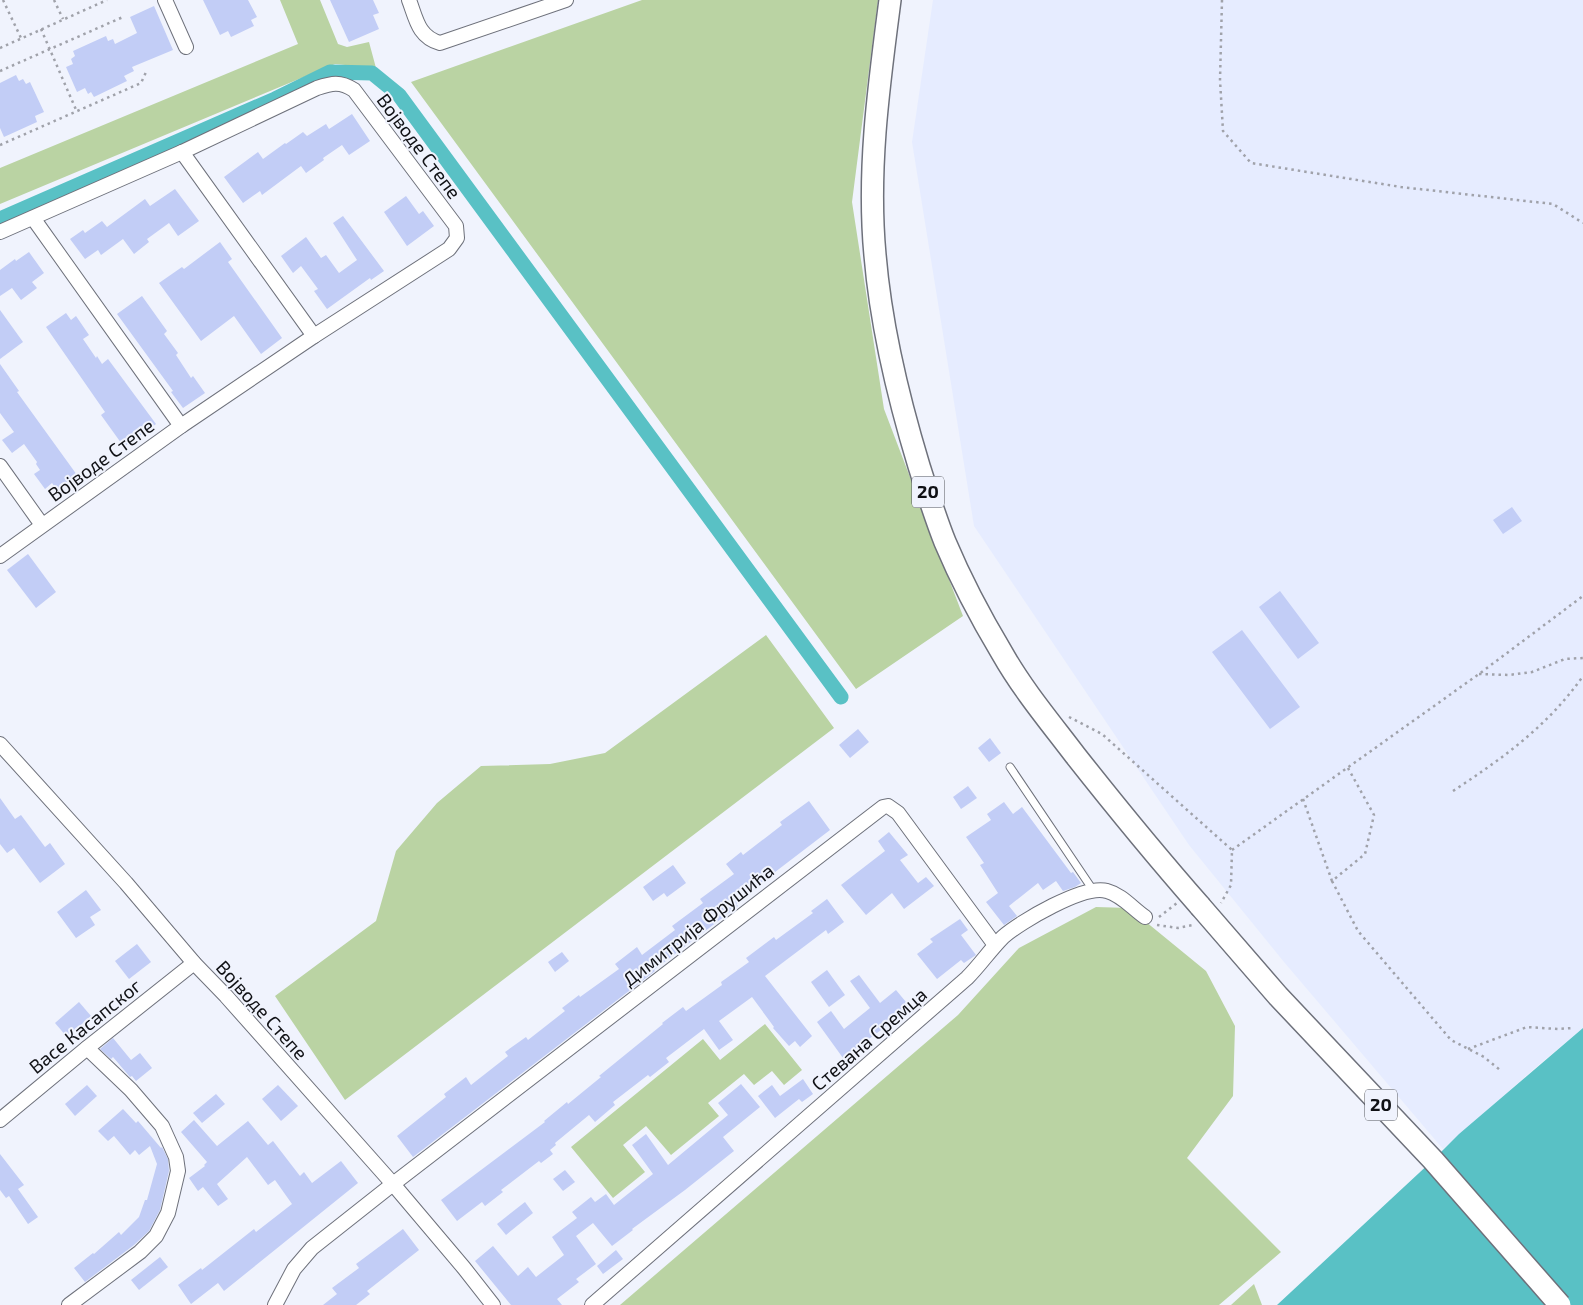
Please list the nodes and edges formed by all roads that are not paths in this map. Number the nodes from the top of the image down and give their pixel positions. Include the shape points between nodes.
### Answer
1 (165, 0) edge
2 (890, 0) edge
3 (558, 1) edge
4 (411, 4) edge
5 (186, 47) dead end
6 (182, 152) junction
7 (33, 218) junction
8 (0, 232) edge
9 (314, 336) junction
10 (181, 426) junction
11 (0, 466) edge
12 (42, 525) junction
13 (0, 556) edge
14 (0, 744) edge
15 (1010, 766) dead end
16 (1093, 890) junction
17 (1148, 920) road end
18 (995, 945) junction
19 (194, 963) junction
20 (87, 1048) junction
21 (0, 1120) edge
22 (393, 1184) junction
23 (69, 1305) edge
24 (275, 1305) edge
25 (493, 1305) edge
26 (592, 1305) edge
27 (1560, 1305) edge

1 - 5 street
2 - 27 main road, 20, bridge via 877,106 873,201 875,255 893,372 905,419 945,542 972,599 1003,655 1037,706 1156,856 1197,916 1285,1003 1433,1160
3 - 4 street via 440,43 418,28
6 - 7 street, Војводе Степе
6 - 9 street
6 - 9 street, Војводе Степе via 317,88 344,84 354,90 456,226 457,238 449,249
7 - 8 street, Војводе Степе
7 - 10 street, Војводе Степе
9 - 10 street, Војводе Степе
10 - 12 street, Војводе Степе
11 - 12 street, Војводе Степе
12 - 13 street, Војводе Степе
14 - 19 street, Војводе Степе
15 - 16 lane
16 - 17 street via 1119,896
16 - 18 street, Стевана Сремца via 1056,904 1015,926
18 - 22 street, Димитрија Фрушића via 898,813 888,806 883,807
18 - 26 street, Стевана Сремца via 967,978
19 - 20 street, Васе Касапског
19 - 22 street, Војводе Степе
20 - 21 street, Васе Касапског
20 - 23 street via 131,1090 162,1126 176,1157 178,1172 168,1213 156,1236 140,1252
22 - 24 street via 312,1248 294,1269
22 - 25 street, Војводе Степе

